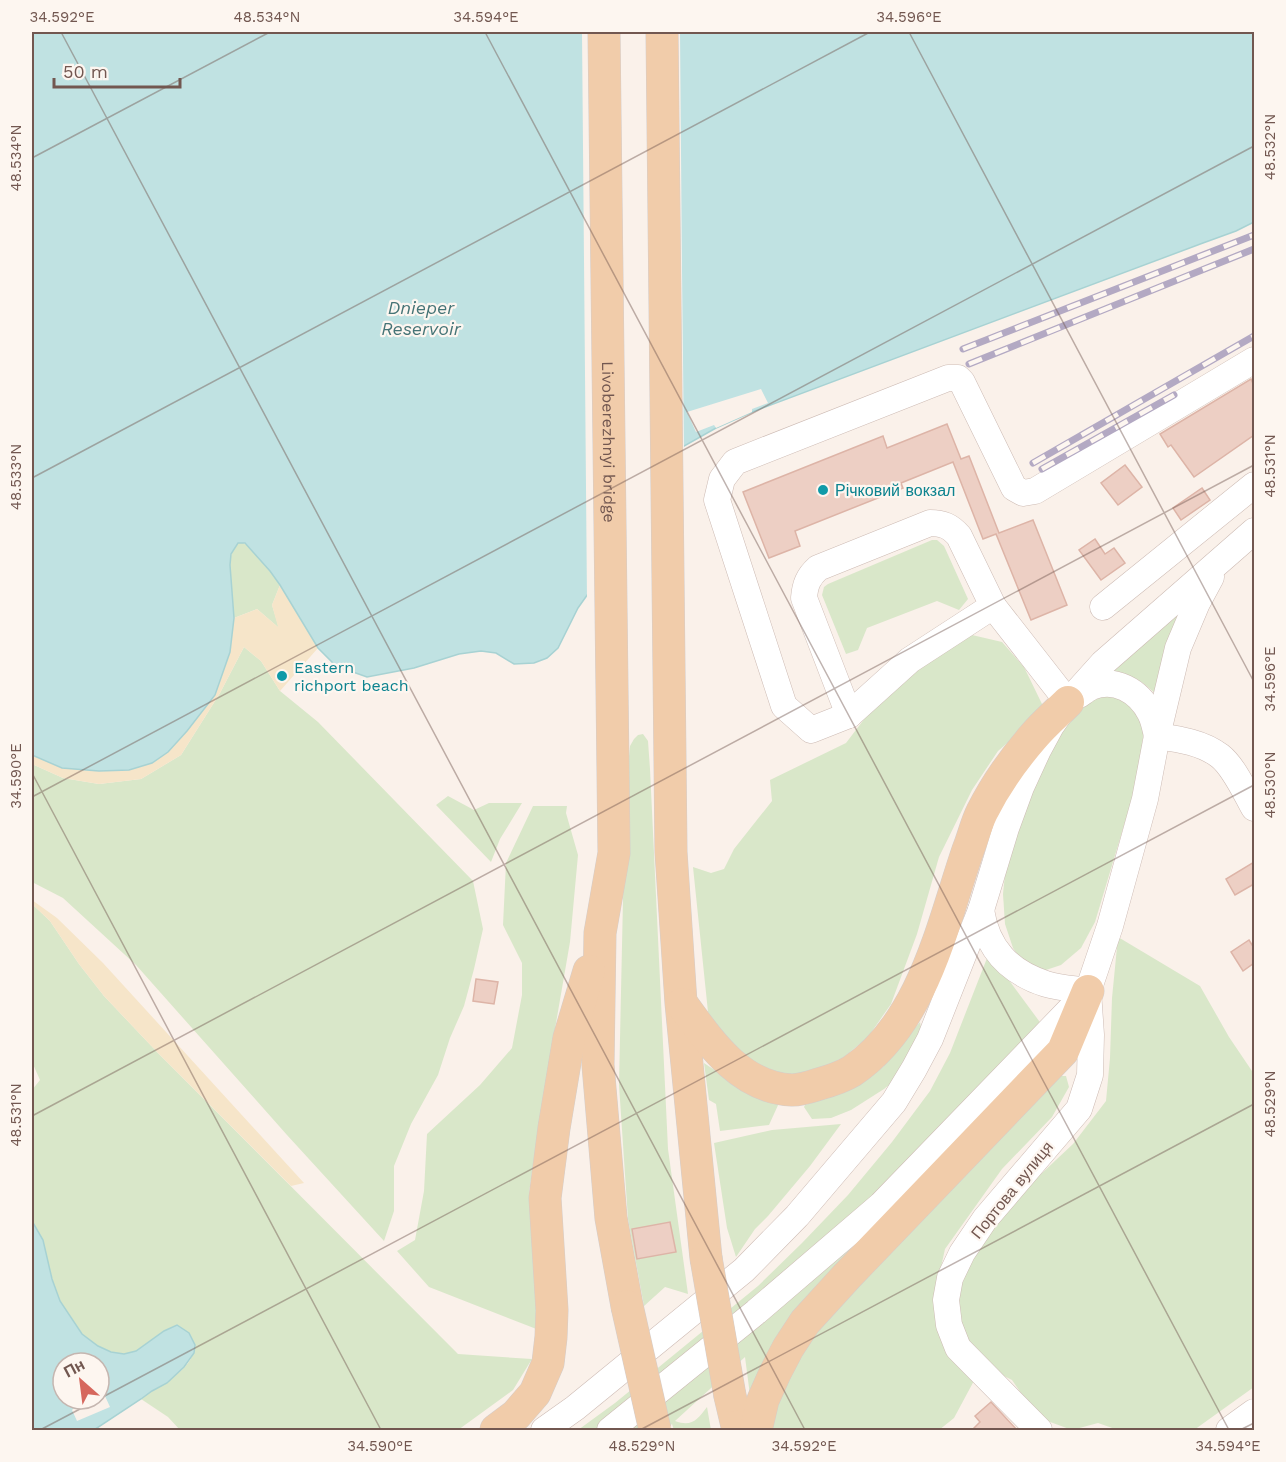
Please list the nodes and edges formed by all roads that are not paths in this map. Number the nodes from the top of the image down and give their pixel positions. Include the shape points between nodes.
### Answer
1 (604, 32) edge
2 (662, 32) edge
3 (1254, 360) edge
4 (1254, 485) edge
5 (1254, 531) edge
6 (1220, 561) junction
7 (993, 606) junction
8 (1103, 607) dead end
9 (1068, 702) junction
10 (849, 715) junction
11 (1157, 736) junction
12 (1254, 808) edge
13 (981, 910) junction
14 (600, 933) junction
15 (1089, 992) junction
16 (681, 1004) junction
17 (1254, 1412) edge
18 (496, 1431) edge
19 (544, 1431) edge
20 (610, 1431) edge
21 (655, 1431) edge
22 (738, 1431) edge
23 (756, 1431) edge
24 (1039, 1431) edge
25 (1229, 1431) edge

1 - 14 main road, Livoberezhnyi bridge via 614,853
2 - 16 main road via 671,852
3 - 10 street via 1035,491 1023,493 1014,488 958,378 937,382 735,462 722,479 717,500 784,706 811,730
4 - 8 street
5 - 6 street
6 - 9 street via 1103,663
6 - 11 street via 1178,648
7 - 9 street
7 - 10 street via 910,660
7 - 10 street via 959,536 942,523 922,525 818,568 805,586 804,598
9 - 11 street via 1091,687 1110,683 1129,689 1144,702
9 - 13 street via 1051,726 1021,787
9 - 16 main road via 1033,737 997,785 981,814 920,988 881,1046 867,1059 850,1072 808,1088 792,1090 759,1082 723,1057
11 - 12 street via 1185,740 1221,757
11 - 15 street via 1145,799
13 - 15 street via 991,942 1005,961 1023,975 1048,985
13 - 19 street via 930,1039 894,1102 874,1126 798,1216 744,1270
14 - 18 main road via 569,1038 545,1198 552,1310 548,1363 535,1393
14 - 21 main road, bridge via 598,1065 610,1218
15 - 20 street via 881,1205
15 - 23 main road via 1063,1051 805,1322 771,1382
15 - 24 street, Портова вулиця via 1090,1075 1079,1109 979,1227 950,1278 946,1300 949,1325 958,1348
16 - 22 main road, bridge via 706,1258
17 - 25 street

